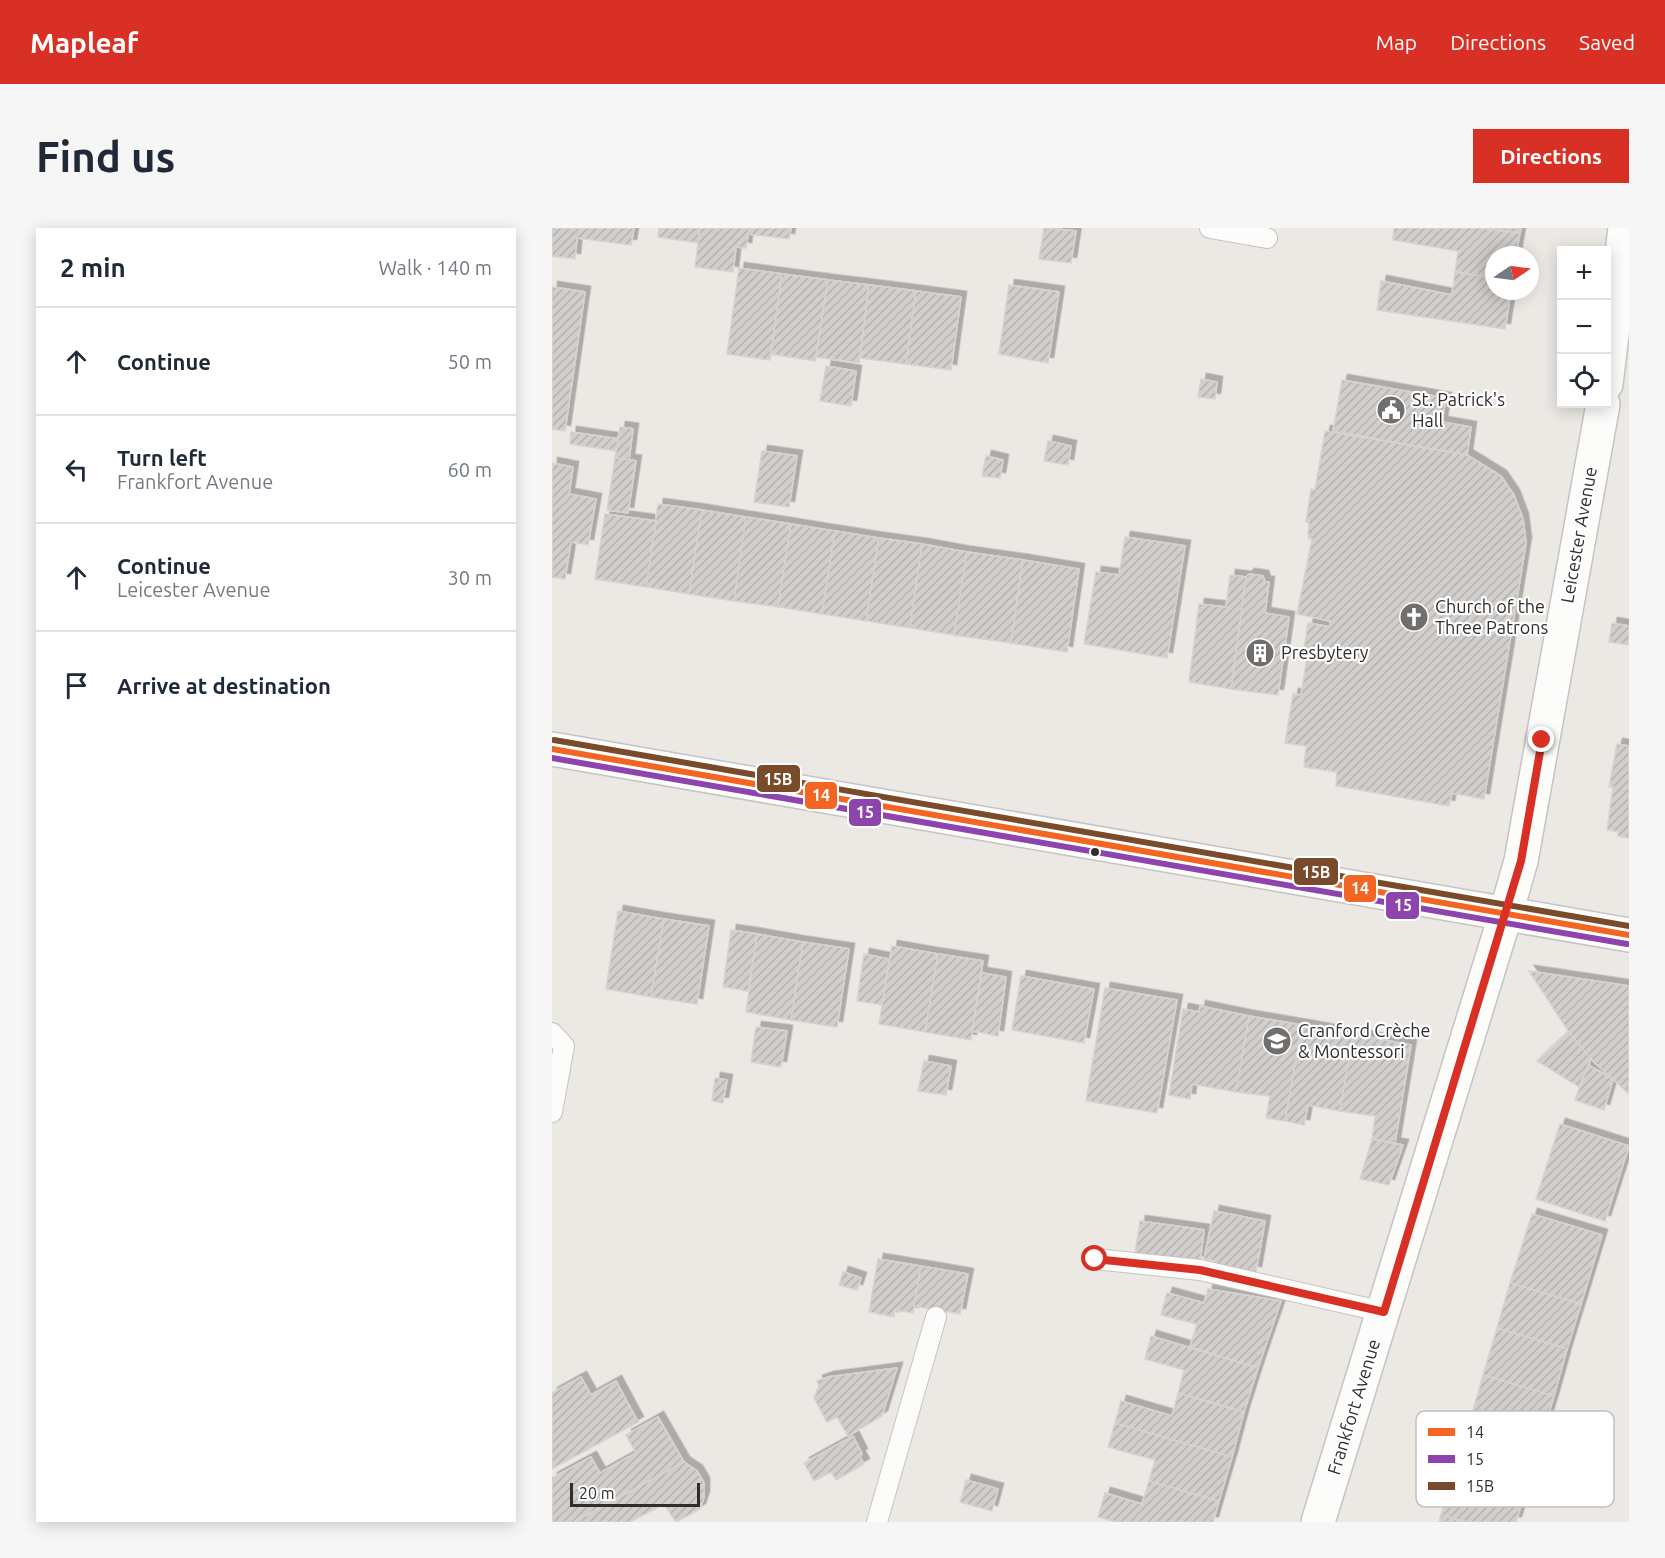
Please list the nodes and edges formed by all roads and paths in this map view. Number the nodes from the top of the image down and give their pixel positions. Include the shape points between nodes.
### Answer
1 (1210, 228) edge
2 (1625, 228) edge
3 (1267, 238) dead end
4 (1610, 354) edge
5 (1602, 408) edge
6 (552, 748) edge
7 (1506, 913) junction
8 (1629, 935) edge
9 (552, 1033) edge
10 (552, 1112) edge
11 (1095, 1259) dead end
12 (1384, 1312) junction
13 (936, 1317) dead end
14 (877, 1522) edge
15 (1318, 1522) edge

1 - 3 lane
2 - 4 street
5 - 7 street, Leicester Avenue via 1521,861
6 - 7 street
7 - 8 street
7 - 12 street, Frankfort Avenue
9 - 10 lane via 564,1046
11 - 12 lane via 1200,1270
12 - 15 street, Frankfort Avenue
13 - 14 lane

